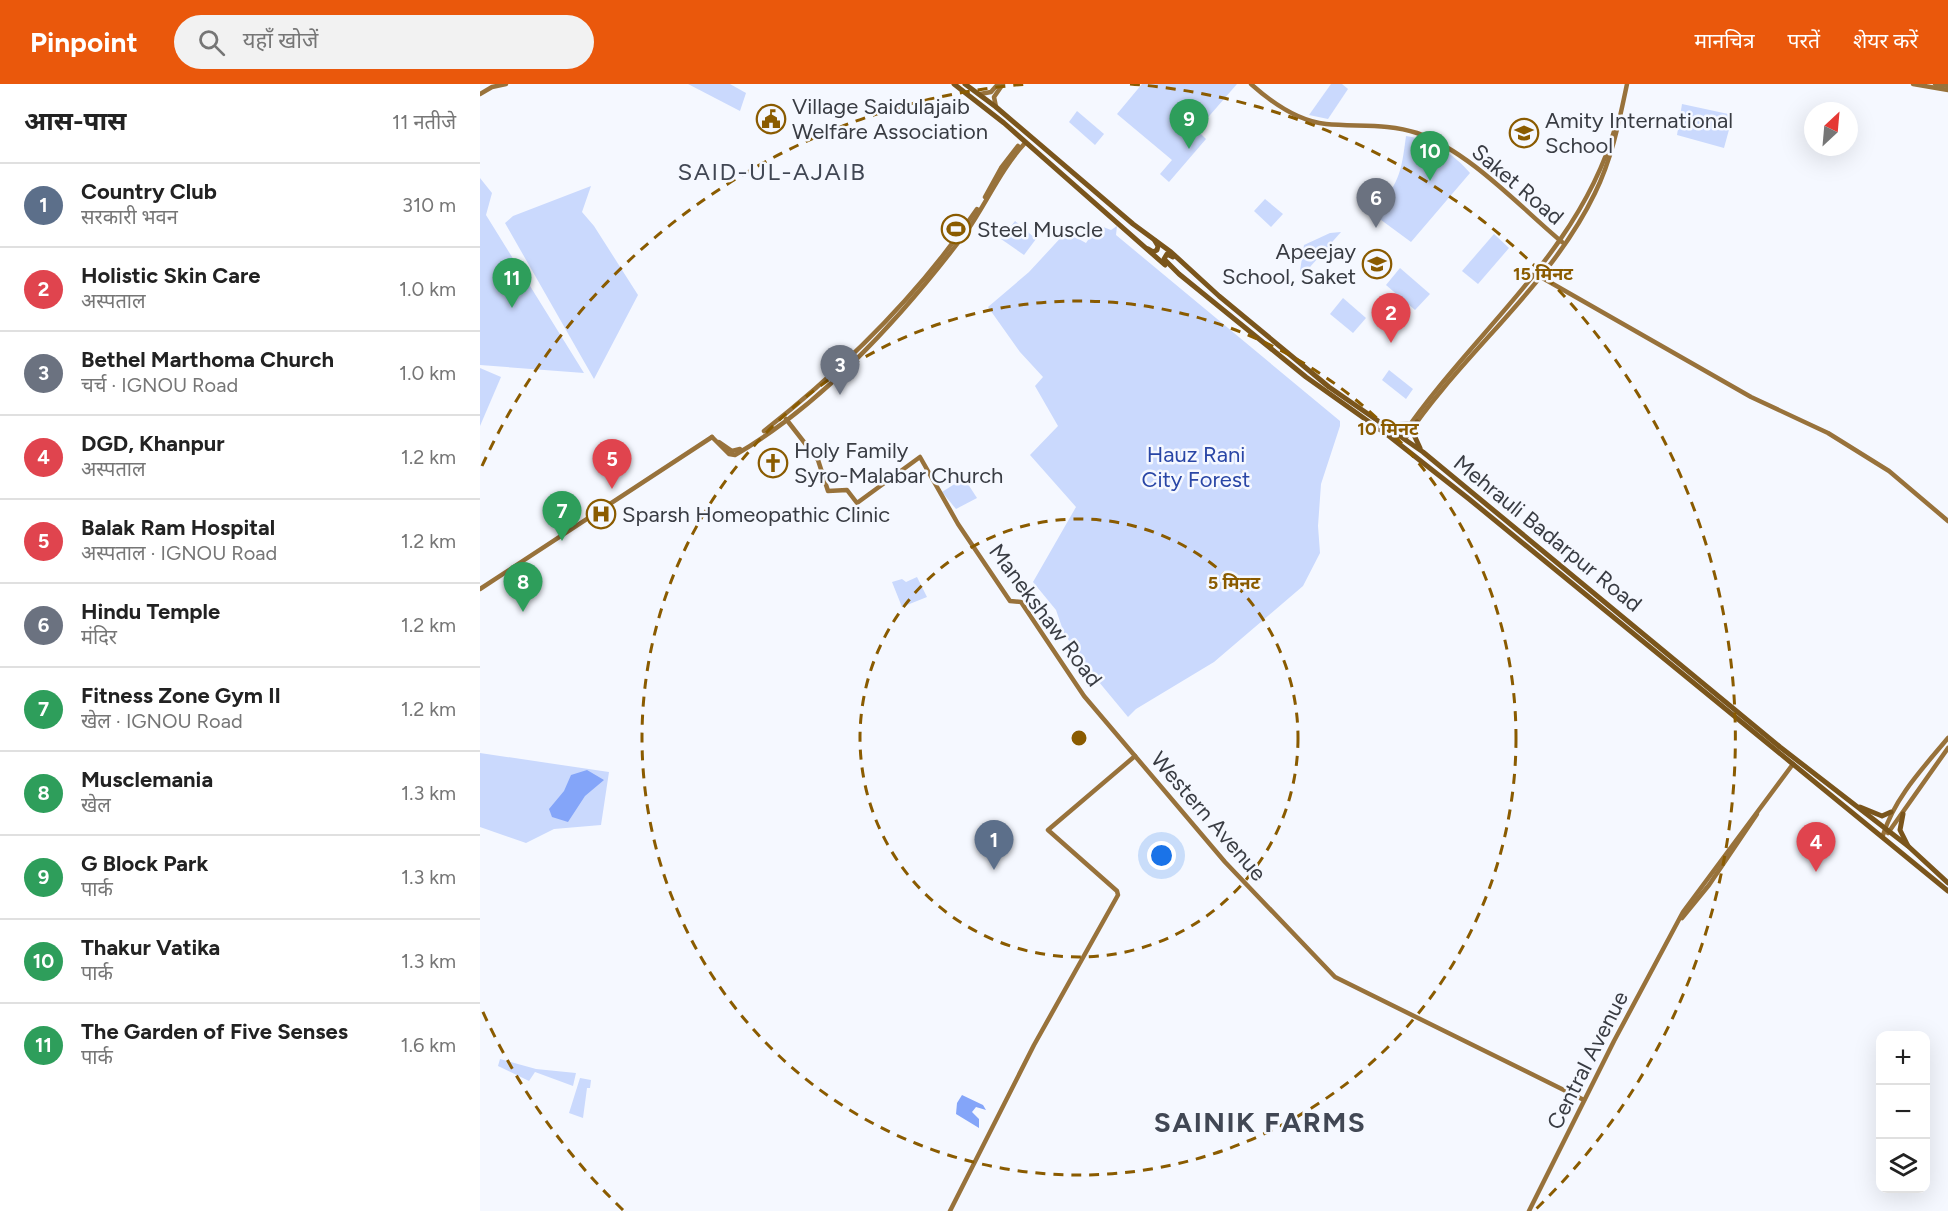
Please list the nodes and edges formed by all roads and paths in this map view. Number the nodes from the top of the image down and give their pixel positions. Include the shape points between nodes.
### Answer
1 (506, 84) edge
2 (954, 84) edge
3 (965, 84) edge
4 (998, 84) edge
5 (1003, 84) edge
6 (1251, 84) edge
7 (1625, 84) edge
8 (1913, 84) edge
9 (1935, 84) edge
10 (1948, 88) edge
11 (480, 94) edge
12 (980, 94) junction
13 (996, 107) junction
14 (1024, 142) junction
15 (1133, 224) junction
16 (1135, 239) junction
17 (1562, 242) junction
18 (1192, 273) junction
19 (1179, 274) junction
20 (1539, 276) junction
21 (845, 366) junction
22 (786, 419) junction
23 (1417, 422) junction
24 (1383, 424) junction
25 (1410, 424) junction
26 (712, 437) junction
27 (1403, 438) junction
28 (1423, 452) junction
29 (1478, 496) junction
30 (1473, 502) junction
31 (1948, 521) edge
32 (480, 589) edge
33 (1948, 738) edge
34 (1948, 748) edge
35 (1134, 756) junction
36 (1792, 764) junction
37 (1858, 807) junction
38 (1891, 812) junction
39 (1903, 814) junction
40 (1888, 830) junction
41 (1883, 835) junction
42 (1908, 846) junction
43 (1948, 883) edge
44 (1948, 891) edge
45 (1584, 1100) junction
46 (950, 1211) edge
47 (1529, 1211) edge

1 - 11 street
2 - 14 main road
3 - 12 main road, Mehrauli Badarpur Road
4 - 12 street via 991,92
5 - 13 street via 994,97
6 - 17 street, Saket Road via 1284,109 1323,124 1402,129 1460,155
7 - 17 street via 1597,180
8 - 10 street
9 - 10 street
12 - 13 main road, Mehrauli Badarpur Road
13 - 15 main road, Mehrauli Badarpur Road
14 - 16 main road
14 - 21 street via 1008,159 952,242
15 - 16 main road via 1158,249 1151,252
15 - 18 main road, Mehrauli Badarpur Road via 1172,252
16 - 19 main road
17 - 20 street
17 - 25 street
18 - 19 main road via 1166,254 1164,261
18 - 24 main road, Mehrauli Badarpur Road via 1329,387
19 - 30 main road, Mehrauli Badarpur Road
20 - 23 street
20 - 31 street via 1752,397 1828,433 1889,471
21 - 22 street
21 - 26 street via 738,450 732,451
22 - 26 street via 735,455
22 - 35 street, Manekshaw Road via 820,463 828,491 848,490 856,503 920,457 961,529 1010,601 1021,602 1084,696
23 - 27 street
23 - 28 main road via 1414,435
24 - 25 main road
24 - 27 main road, Mehrauli Badarpur Road
25 - 27 street
26 - 32 street
27 - 28 main road, Mehrauli Badarpur Road
28 - 29 main road, Mehrauli Badarpur Road
29 - 30 main road
29 - 37 main road, Mehrauli Badarpur Road
30 - 36 main road, Mehrauli Badarpur Road
33 - 38 street
34 - 39 street
35 - 45 street, Western Avenue via 1226,862 1335,977
35 - 46 street, Western Avenue via 1048,830 1118,895 1034,1045
36 - 41 main road, Mehrauli Badarpur Road
36 - 45 street, Central Avenue via 1677,926
37 - 38 main road via 1882,816
37 - 40 main road, Mehrauli Badarpur Road
38 - 40 street
39 - 40 street
39 - 42 main road via 1900,830
40 - 41 street
40 - 42 main road, Mehrauli Badarpur Road
41 - 44 main road, Mehrauli Badarpur Road
42 - 43 main road
45 - 47 street, Central Avenue

